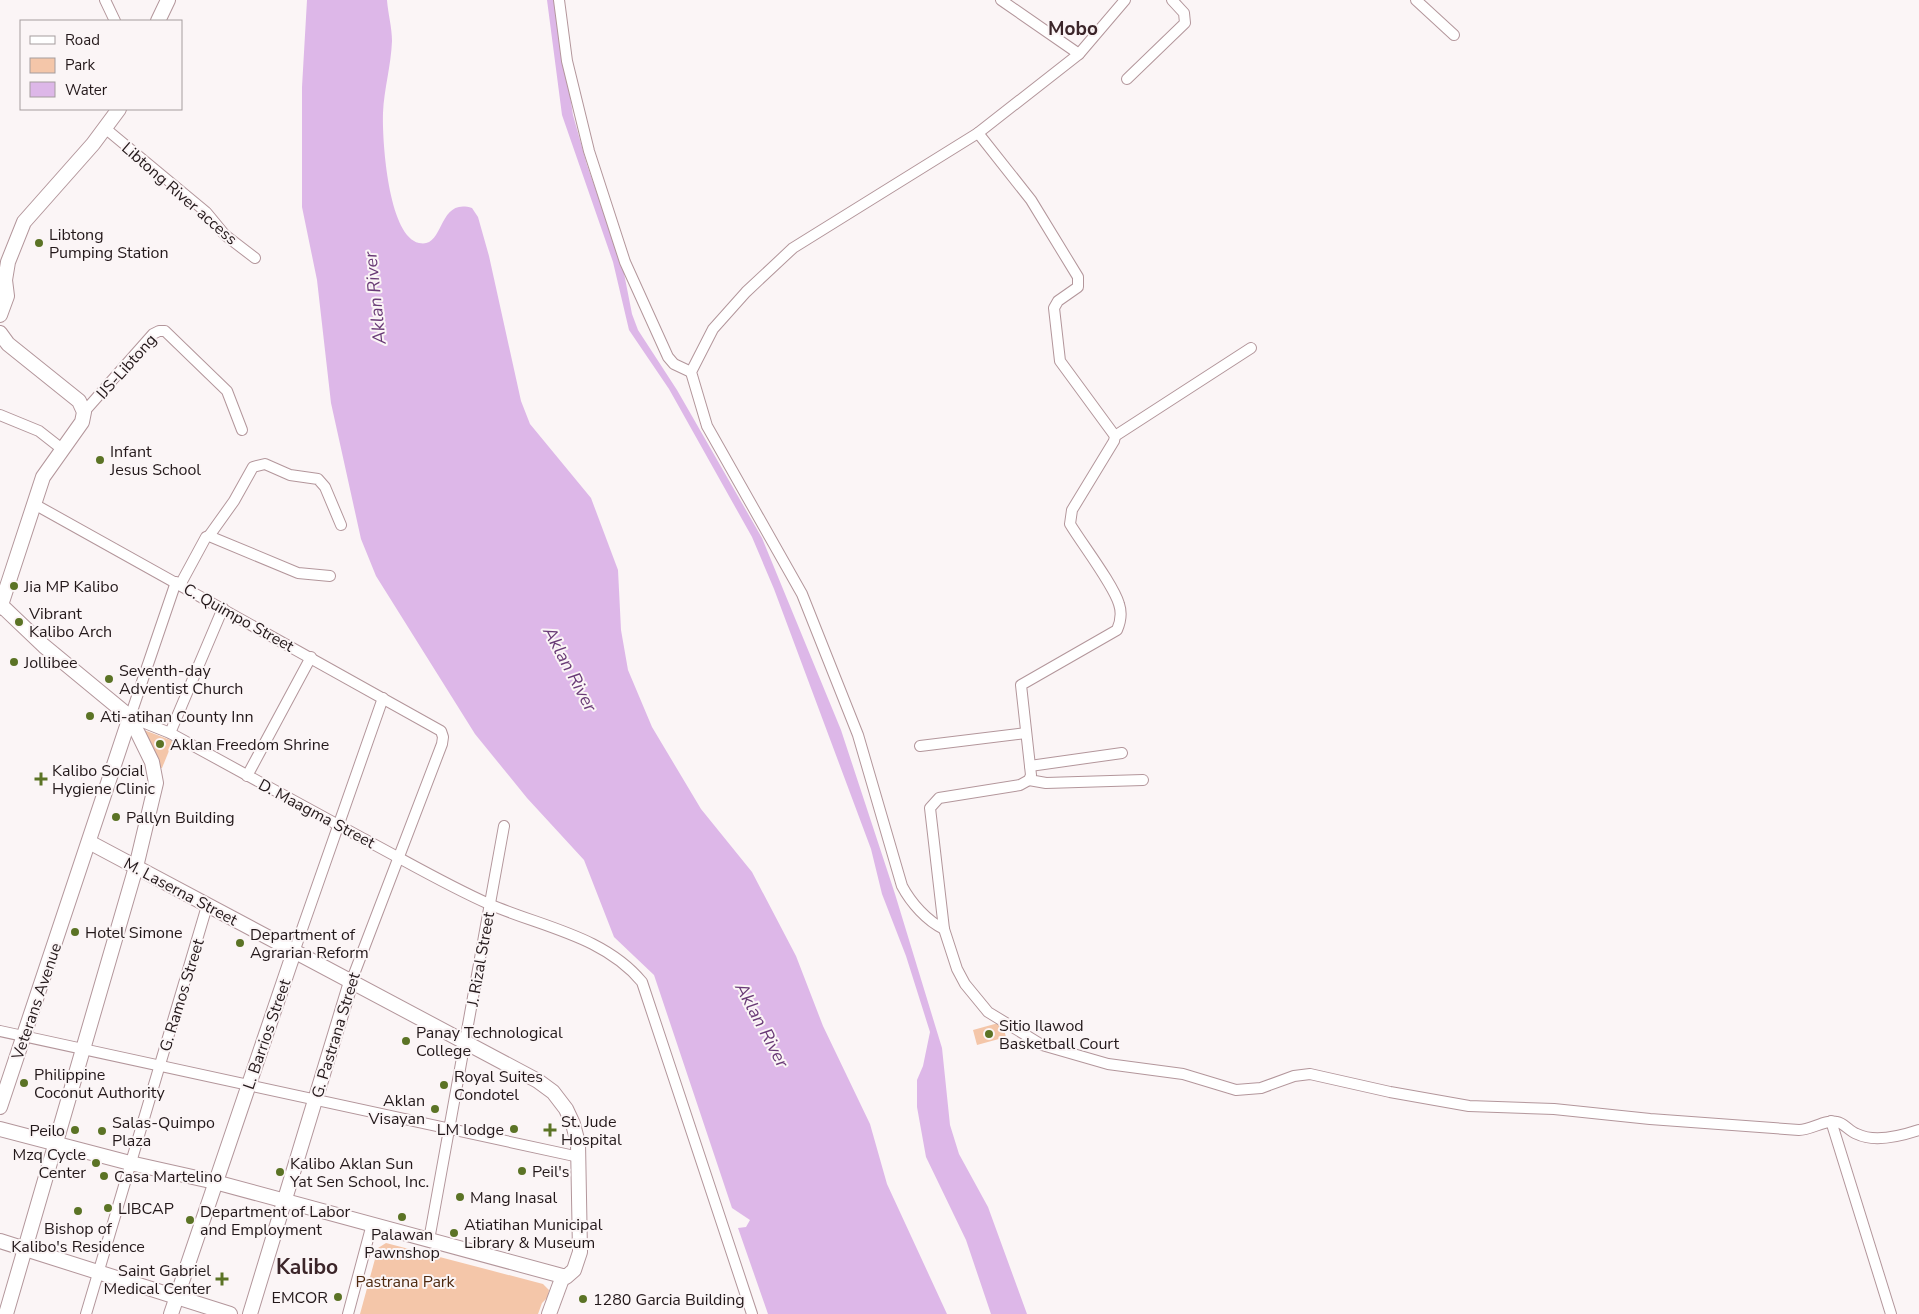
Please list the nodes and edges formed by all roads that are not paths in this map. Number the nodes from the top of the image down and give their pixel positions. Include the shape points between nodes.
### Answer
1 (105, 0) edge
2 (168, 0) edge
3 (559, 0) edge
4 (1001, 0) edge
5 (1126, 0) edge
6 (1172, 0) edge
7 (1416, 0) edge
8 (115, 20) edge
9 (158, 20) edge
10 (1454, 35) dead end
11 (1079, 54) junction
12 (1127, 79) dead end
13 (118, 110) edge
14 (106, 128) junction
15 (978, 133) junction
16 (254, 258) dead end
17 (0, 315) edge
18 (0, 333) edge
19 (1251, 348) dead end
20 (691, 372) junction
21 (84, 412) junction
22 (0, 415) edge
23 (242, 430) dead end
24 (1115, 436) junction
25 (62, 449) junction
26 (34, 504) junction
27 (341, 525) dead end
28 (209, 536) junction
29 (330, 576) dead end
30 (178, 584) junction
31 (223, 608) junction
32 (2, 609) edge
33 (311, 657) junction
34 (383, 698) junction
35 (130, 717) junction
36 (170, 733) junction
37 (442, 733) joint
38 (1026, 734) junction
39 (920, 746) dead end
40 (1122, 753) dead end
41 (1030, 766) junction
42 (247, 776) junction
43 (1029, 780) junction
44 (1143, 780) dead end
45 (338, 825) junction
46 (504, 826) dead end
47 (89, 842) junction
48 (398, 858) junction
49 (136, 867) junction
50 (489, 904) junction
51 (208, 906) junction
52 (944, 929) junction
53 (294, 952) junction
54 (351, 982) junction
55 (0, 1032) edge
56 (23, 1038) junction
57 (464, 1042) junction
58 (83, 1050) junction
59 (159, 1067) junction
60 (248, 1086) junction
61 (315, 1100) junction
62 (0, 1107) edge
63 (1830, 1121) junction
64 (0, 1129) edge
65 (449, 1129) junction
66 (1919, 1130) edge
67 (56, 1144) junction
68 (579, 1157) junction
69 (130, 1163) junction
70 (215, 1182) junction
71 (285, 1200) junction
72 (372, 1224) junction
73 (429, 1240) junction
74 (0, 1241) edge
75 (25, 1249) junction
76 (99, 1272) junction
77 (565, 1276) junction
78 (178, 1297) junction
79 (6, 1314) edge
80 (86, 1314) edge
81 (171, 1314) edge
82 (230, 1314) edge
83 (250, 1314) edge
84 (348, 1314) edge
85 (549, 1314) edge
86 (752, 1314) edge
87 (1891, 1314) edge

1 - 8 street
2 - 9 street
3 - 20 street via 568,61 589,151 624,262 668,356 674,364
4 - 11 street
5 - 11 street
6 - 12 street via 1184,13 1185,23
7 - 10 street
11 - 15 street
13 - 14 street
14 - 16 street, Libtong River access via 206,212 225,235
14 - 17 street via 24,222 8,262 7,296
15 - 20 street via 793,248 746,292 713,329
15 - 24 street via 1031,200 1078,277 1078,287 1058,301 1054,308 1058,356
18 - 21 street via 8,344 79,401
19 - 24 street
20 - 52 street via 707,426 802,594 858,735 902,886 933,924
21 - 23 street, IJS-Libtong via 153,334 165,331 227,391
21 - 25 street via 82,422
22 - 25 street via 39,431
24 - 38 street via 1069,520 1119,602 1120,622 1117,630 1109,636 1023,683 1020,689
25 - 26 street via 43,477
26 - 30 street, C. Quimpo Street
26 - 32 street
27 - 28 street, Veterans Avenue via 326,487 318,479 290,475 258,464
28 - 29 street via 298,573
28 - 30 street, Veterans Avenue
30 - 31 street, C. Quimpo Street
30 - 35 street, Veterans Avenue
31 - 33 street, C. Quimpo Street
31 - 36 street
32 - 35 street, D. Maagma Street
33 - 34 street, C. Quimpo Street
33 - 42 street
34 - 37 street, C. Quimpo Street
34 - 45 street, L. Barrios Street
35 - 36 street, D. Maagma Street
35 - 47 street, Veterans Avenue
35 - 49 street via 155,773 156,783
36 - 42 street, D. Maagma Street
37 - 48 street, G. Pastrana Street via 442,744
38 - 39 street
38 - 41 street
40 - 41 street
41 - 43 street
42 - 45 street, D. Maagma Street
43 - 44 street via 1046,784
43 - 52 street via 939,798 933,804 931,814
45 - 48 street, D. Maagma Street
45 - 53 street, L. Barrios Street
46 - 50 street, J. Rizal Street
47 - 49 street, M. Laserna Street
47 - 56 street, Veterans Avenue
48 - 50 street, D. Maagma Street
48 - 54 street, G. Pastrana Street
49 - 51 street, M. Laserna Street
49 - 58 street
50 - 57 street, J. Rizal Street
50 - 86 street, D. Maagma Street via 564,930 619,958 642,982
51 - 53 street, M. Laserna Street
51 - 59 street, G. Ramos Street
52 - 63 street via 958,969 979,1002 997,1018 1042,1045 1108,1064 1183,1074 1236,1090 1261,1088 1300,1074 1469,1106 1572,1110 1798,1130 1812,1129
53 - 54 street, M. Laserna Street
53 - 60 street, L. Barrios Street
54 - 57 street, M. Laserna Street
54 - 61 street, G. Pastrana Street
55 - 56 street
56 - 58 street
56 - 62 street, Veterans Avenue
57 - 65 street, J. Rizal Street
57 - 68 street, M. Laserna Street via 538,1080 553,1092 571,1119
58 - 59 street
58 - 67 street
59 - 60 street
59 - 69 street, G. Ramos Street
60 - 61 street
60 - 70 street, L. Barrios Street
61 - 65 street
61 - 71 street, G. Pastrana Street
63 - 66 street via 1871,1138
63 - 87 street
64 - 67 street
65 - 68 street
65 - 73 street, J. Rizal Street
67 - 69 street
67 - 75 street
68 - 77 street, M. Laserna Street via 580,1252 574,1270
69 - 70 street
69 - 76 street, G. Ramos Street
70 - 71 street
70 - 78 street, L. Barrios Street
71 - 72 street
71 - 83 street, G. Pastrana Street
72 - 73 street
72 - 84 street
73 - 77 street
74 - 75 street
75 - 76 street
75 - 79 street
76 - 78 street
76 - 80 street, G. Ramos Street
77 - 85 street, M. Laserna Street
78 - 81 street, L. Barrios Street
78 - 82 street

